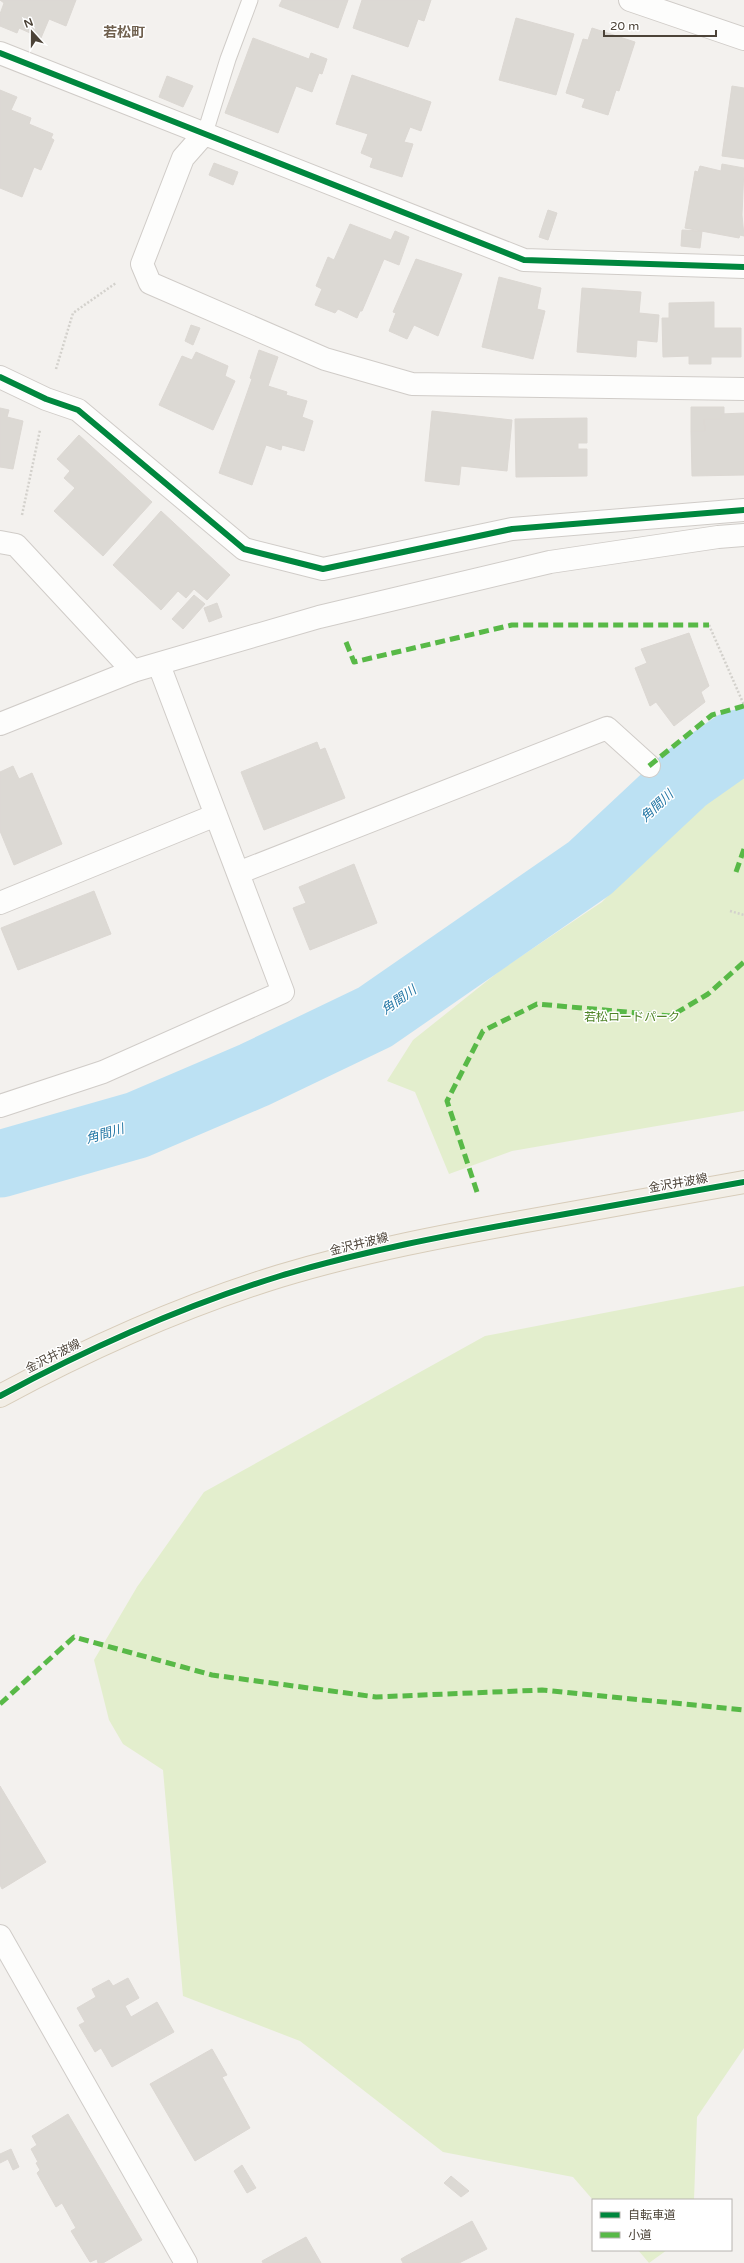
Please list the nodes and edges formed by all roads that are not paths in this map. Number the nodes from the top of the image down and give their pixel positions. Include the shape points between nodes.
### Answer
1 (250, 0) edge
2 (630, 0) edge
3 (744, 39) edge
4 (0, 53) edge
5 (205, 133) junction
6 (744, 267) edge
7 (0, 377) edge
8 (744, 389) edge
9 (744, 510) edge
10 (744, 535) edge
11 (8, 543) edge
12 (159, 665) junction
13 (133, 671) junction
14 (0, 724) edge
15 (649, 766) dead end
16 (216, 815) junction
17 (238, 873) junction
18 (0, 903) edge
19 (0, 1106) edge
20 (744, 1182) edge
21 (0, 1396) edge
22 (0, 1936) edge
23 (178, 2260) edge

1 - 5 lane via 228,58
2 - 3 street
4 - 5 street
5 - 6 street via 524,260
5 - 8 street via 183,158 142,264 150,283 325,359 412,384
7 - 9 street via 46,399 78,410 244,549 323,569 512,529
10 - 12 street via 550,562 319,617
11 - 13 street
12 - 13 street
12 - 16 street
13 - 14 street
15 - 17 street via 607,728
16 - 17 street
16 - 18 street
17 - 19 street via 283,992 103,1072
20 - 21 main road, 金沢井波線 via 452,1234 280,1276 207,1302 68,1359
22 - 23 street

